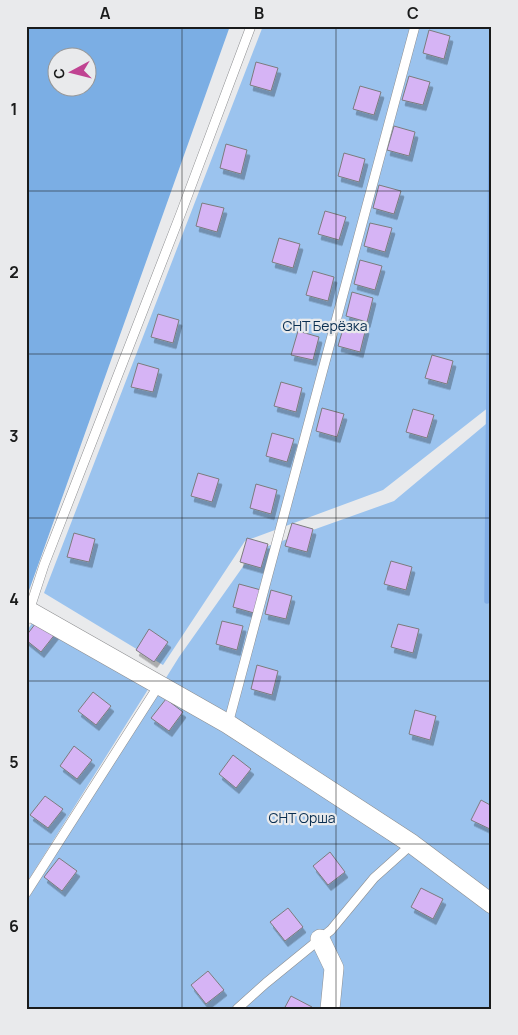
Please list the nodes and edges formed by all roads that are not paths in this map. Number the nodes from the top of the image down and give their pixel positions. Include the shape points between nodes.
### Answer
1 (251, 26) edge
2 (416, 26) edge
3 (28, 613) edge
4 (158, 684) junction
5 (228, 724) junction
6 (412, 844) junction
7 (26, 893) edge
8 (492, 904) edge
9 (320, 938) junction
10 (237, 1009) edge
11 (330, 1009) edge

1 - 3 lane
2 - 5 lane
3 - 4 street
4 - 5 street
4 - 7 lane
5 - 6 street
6 - 8 street
6 - 9 lane via 374,878 331,930
9 - 10 lane
9 - 11 street via 334,968

